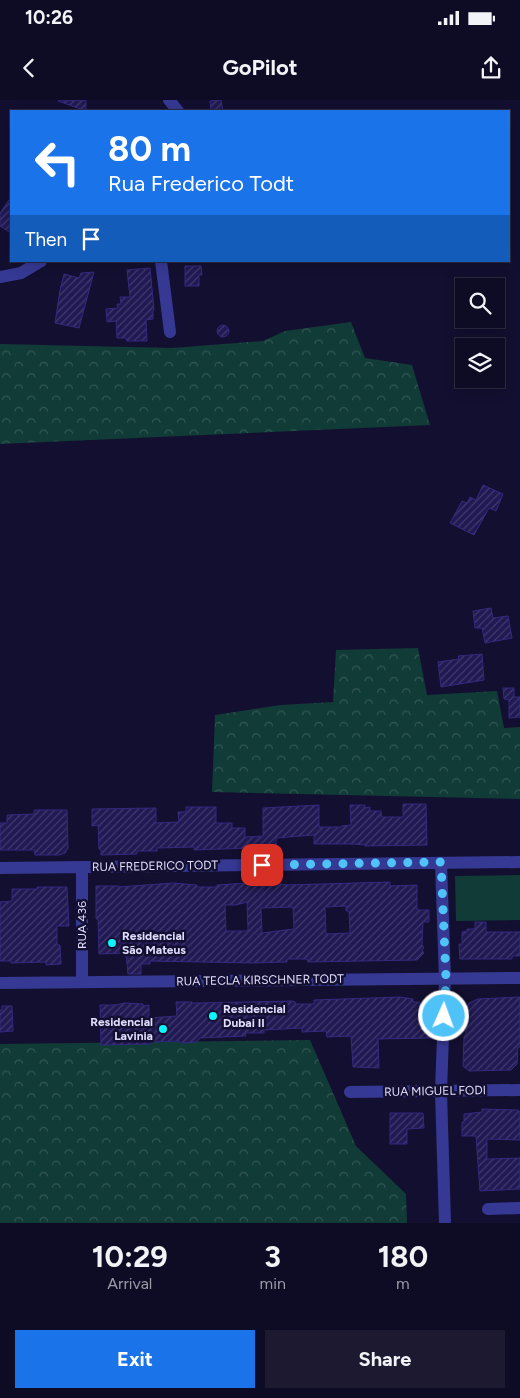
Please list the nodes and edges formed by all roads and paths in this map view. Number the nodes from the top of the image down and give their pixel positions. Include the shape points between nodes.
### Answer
1 (169, 100) edge
2 (177, 110) edge
3 (39, 262) edge
4 (161, 262) edge
5 (0, 277) edge
6 (170, 332) dead end
7 (441, 862) junction
8 (520, 862) edge
9 (82, 867) junction
10 (0, 868) edge
11 (520, 978) edge
12 (446, 979) junction
13 (82, 982) junction
14 (0, 983) edge
15 (520, 1090) edge
16 (350, 1092) dead end
17 (441, 1092) junction
18 (520, 1208) edge
19 (488, 1209) dead end
20 (445, 1223) edge

1 - 2 street
3 - 5 street via 21,272
4 - 6 street
7 - 8 street, RUA FREDERICO TODT
7 - 9 street, RUA FREDERICO TODT
7 - 12 street
9 - 10 street, RUA FREDERICO TODT
9 - 13 street, RUA 436
11 - 12 street, RUA TECLA KIRSCHNER TODT
12 - 13 street, RUA TECLA KIRSCHNER TODT
12 - 17 street
13 - 14 street, RUA TECLA KIRSCHNER TODT
15 - 17 street, RUA MIGUEL FODI
16 - 17 street, RUA MIGUEL FODI
17 - 20 street
18 - 19 street

